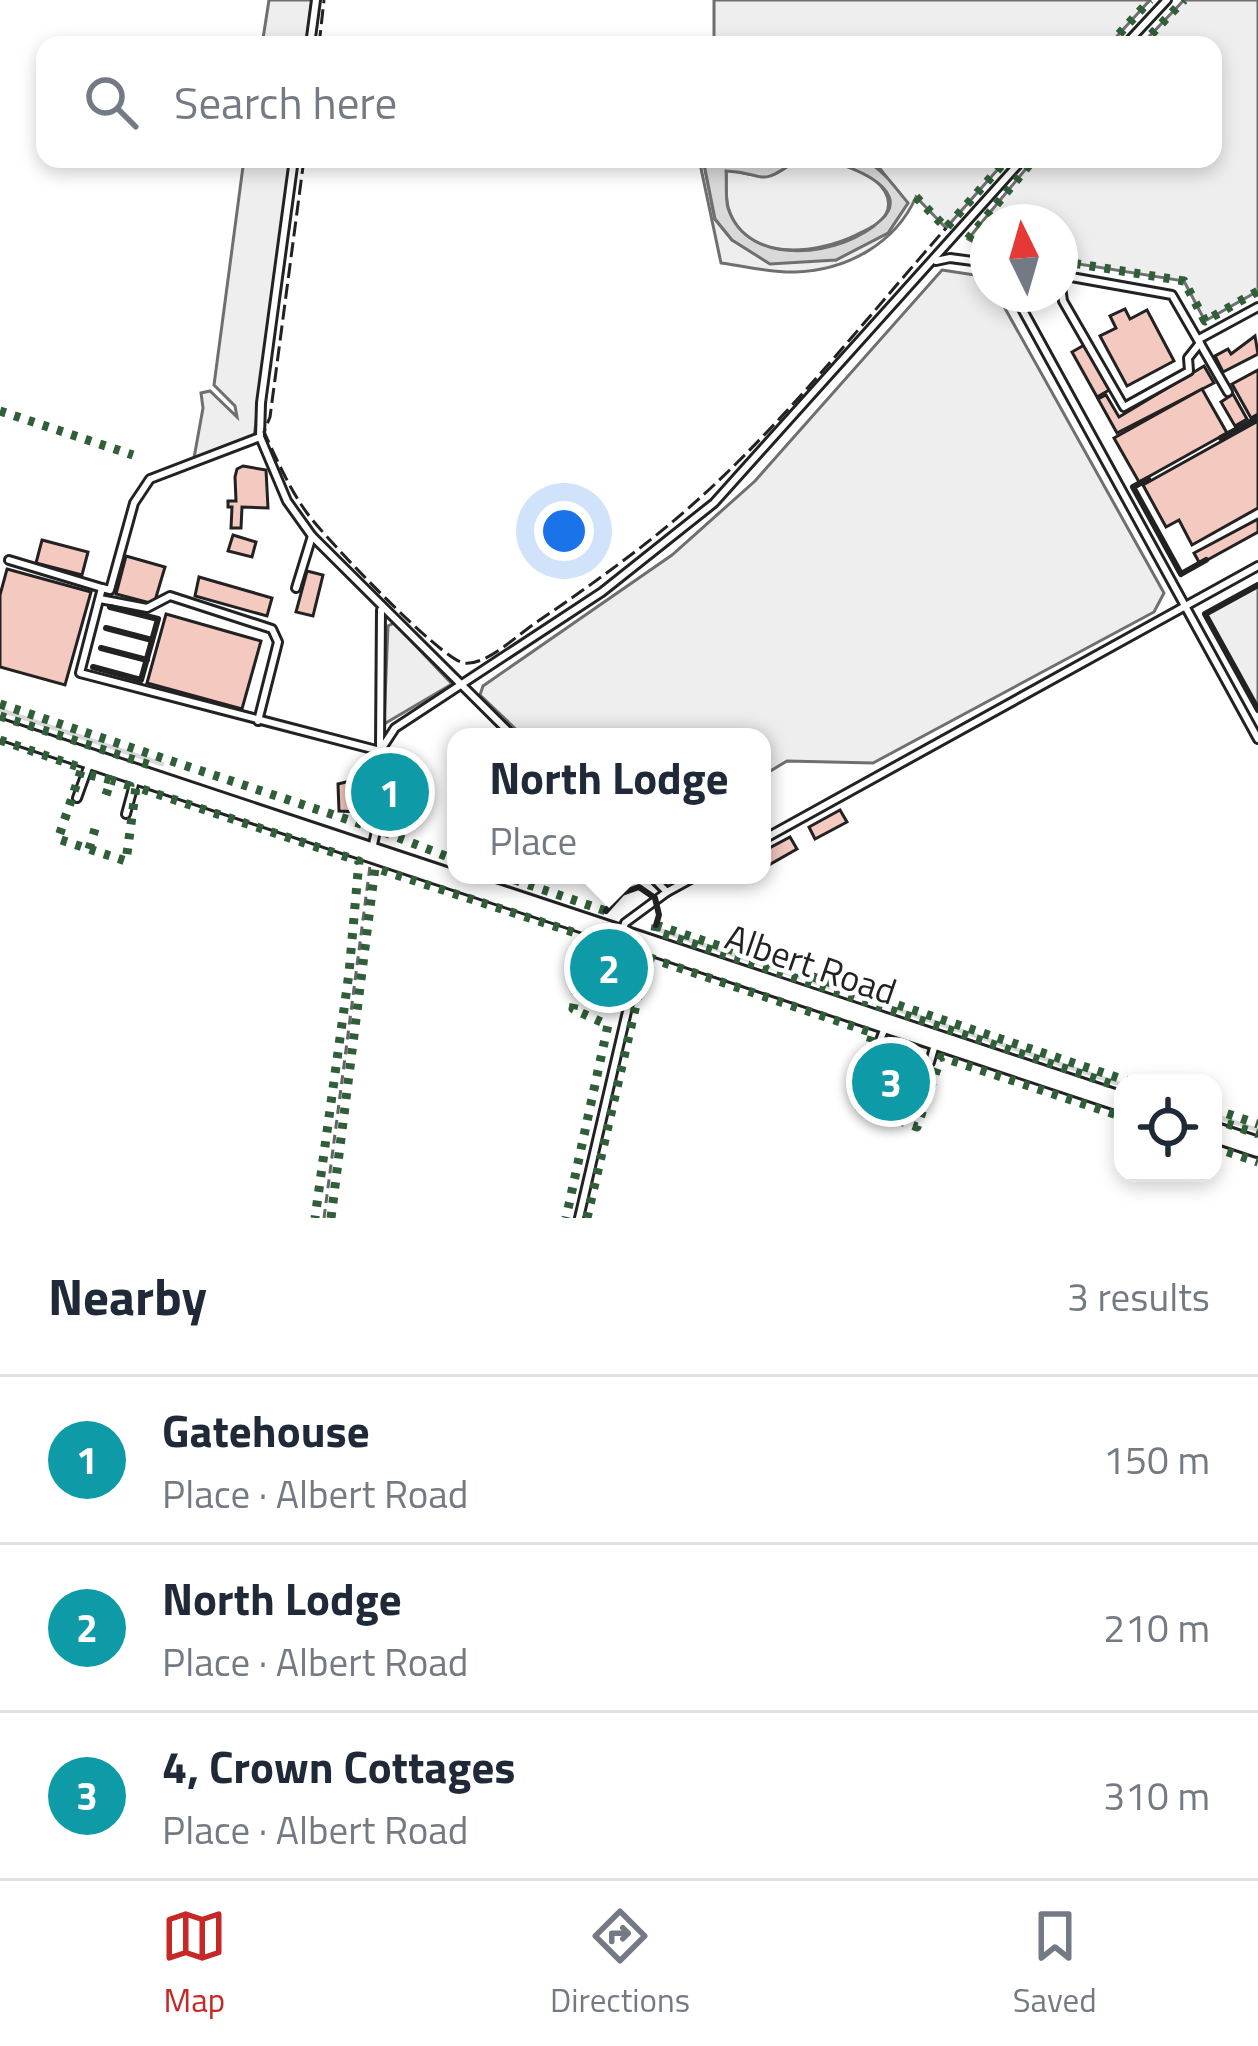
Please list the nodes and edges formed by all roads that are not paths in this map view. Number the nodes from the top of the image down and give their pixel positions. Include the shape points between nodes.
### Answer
1 (316, 0) edge
2 (1168, 0) edge
3 (311, 36) edge
4 (1134, 36) edge
5 (293, 168) edge
6 (1015, 168) edge
7 (970, 260) edge
8 (932, 262) junction
9 (1078, 280) edge
10 (1258, 307) edge
11 (1024, 312) edge
12 (1070, 312) edge
13 (1199, 341) junction
14 (1228, 392) dead end
15 (260, 437) junction
16 (312, 536) junction
17 (9, 560) dead end
18 (1258, 566) edge
19 (102, 587) junction
20 (296, 588) dead end
21 (99, 598) junction
22 (1186, 606) junction
23 (381, 608) junction
24 (463, 686) junction
25 (258, 722) junction
26 (505, 728) edge
27 (0, 729) edge
28 (1258, 739) edge
29 (380, 751) junction
30 (91, 760) junction
31 (136, 775) junction
32 (76, 798) dead end
33 (126, 814) dead end
34 (771, 835) edge
35 (371, 852) junction
36 (447, 877) edge
37 (467, 884) edge
38 (659, 884) edge
39 (682, 884) edge
40 (667, 892) junction
41 (621, 935) junction
42 (643, 942) junction
43 (886, 1024) junction
44 (936, 1040) junction
45 (880, 1061) dead end
46 (916, 1071) dead end
47 (1114, 1099) edge
48 (1222, 1135) edge
49 (1258, 1147) edge
50 (580, 1218) edge

1 - 3 lane
2 - 4 lane
5 - 15 lane
6 - 8 lane
7 - 8 lane
8 - 24 lane via 714,503 641,565
9 - 13 lane via 1172,295
10 - 13 lane
11 - 22 lane
12 - 13 lane via 1124,407 1189,371
13 - 14 lane
15 - 16 lane
15 - 19 lane via 150,479 134,503 110,590
16 - 20 lane
16 - 23 lane
17 - 19 lane
18 - 22 lane
19 - 21 lane
21 - 25 lane via 80,673
21 - 25 lane via 147,608 170,596 272,629 278,642
22 - 28 lane
22 - 34 lane
23 - 24 lane
23 - 29 lane
24 - 26 lane
24 - 29 lane via 395,728
25 - 29 lane
27 - 30 main road, Albert Road
29 - 35 lane
30 - 31 main road, Albert Road
30 - 32 lane
31 - 33 lane
31 - 35 main road, Albert Road
35 - 36 main road, Albert Road
37 - 41 main road, Albert Road
38 - 40 lane
39 - 40 lane
40 - 41 lane via 625,922
41 - 42 main road, Albert Road
42 - 43 main road, Albert Road
42 - 50 lane
43 - 44 main road, Albert Road
43 - 45 lane
44 - 46 lane via 930,1062
44 - 47 main road, Albert Road
48 - 49 main road

